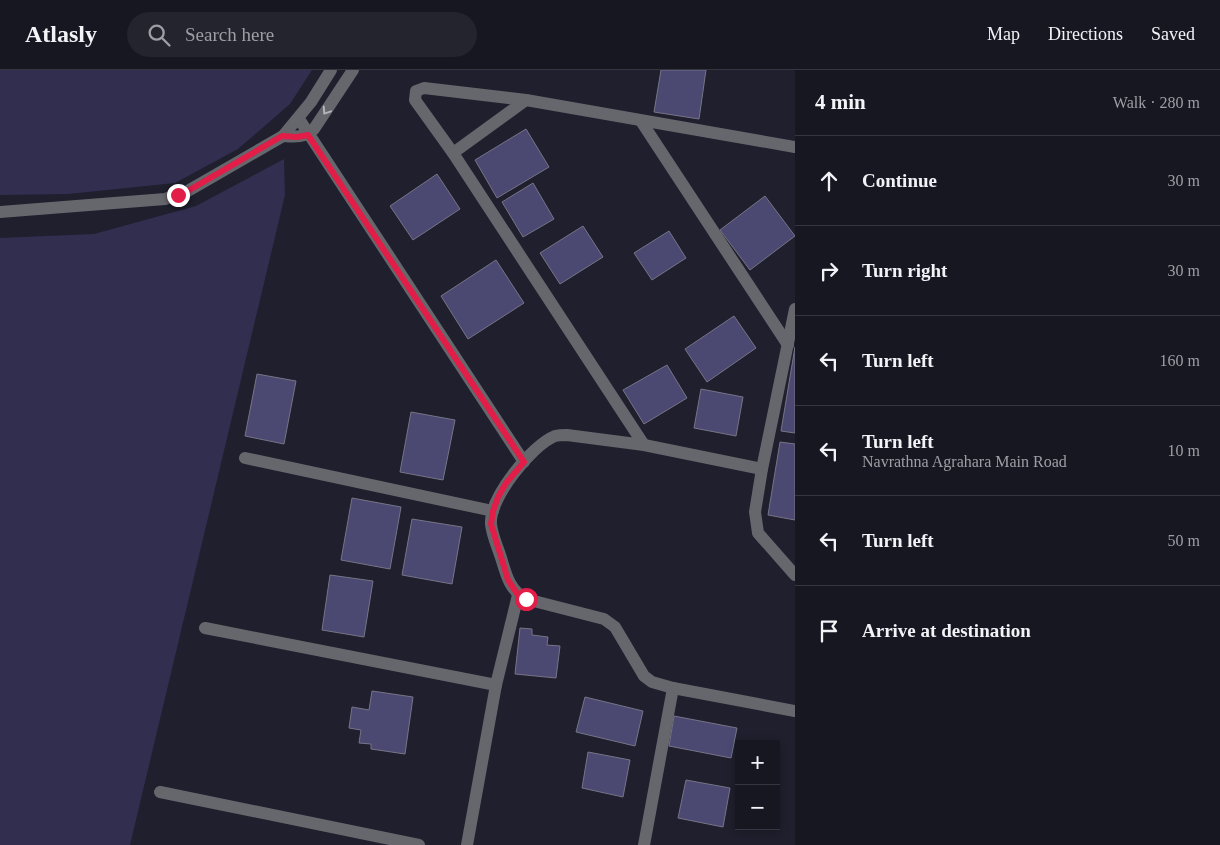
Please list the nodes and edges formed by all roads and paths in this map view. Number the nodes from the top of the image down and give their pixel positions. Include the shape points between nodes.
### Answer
1 (331, 70) edge
2 (353, 70) edge
3 (526, 100) junction
4 (298, 119) junction
5 (641, 121) junction
6 (308, 135) junction
7 (282, 136) junction
8 (795, 146) edge
9 (453, 153) junction
10 (0, 212) edge
11 (795, 309) edge
12 (788, 345) junction
13 (644, 445) junction
14 (245, 458) dead end
15 (524, 462) junction
16 (762, 469) junction
17 (493, 511) junction
18 (795, 575) edge
19 (518, 595) junction
20 (205, 628) dead end
21 (496, 685) junction
22 (673, 688) junction
23 (795, 711) edge
24 (160, 792) dead end
25 (419, 845) edge
26 (467, 845) edge
27 (644, 845) edge

1 - 4 street
2 -> 6 street
3 - 5 street
3 - 9 street
3 - 9 street via 418,89 415,100
4 - 6 street
4 - 7 street
5 - 8 street
5 - 12 street
6 - 7 street
6 - 15 street
7 - 10 street via 186,192 165,199
9 - 13 street
11 - 12 street
12 - 16 street
13 - 15 street via 556,436
13 - 16 street
14 - 17 street
15 - 17 street via 506,483
16 - 18 street via 755,512 758,533
17 - 19 street via 491,524 508,580
19 - 21 street
19 - 22 street via 604,619 615,627 644,676
20 - 21 street
21 - 26 street
22 - 23 street
22 - 27 street
24 - 25 street

